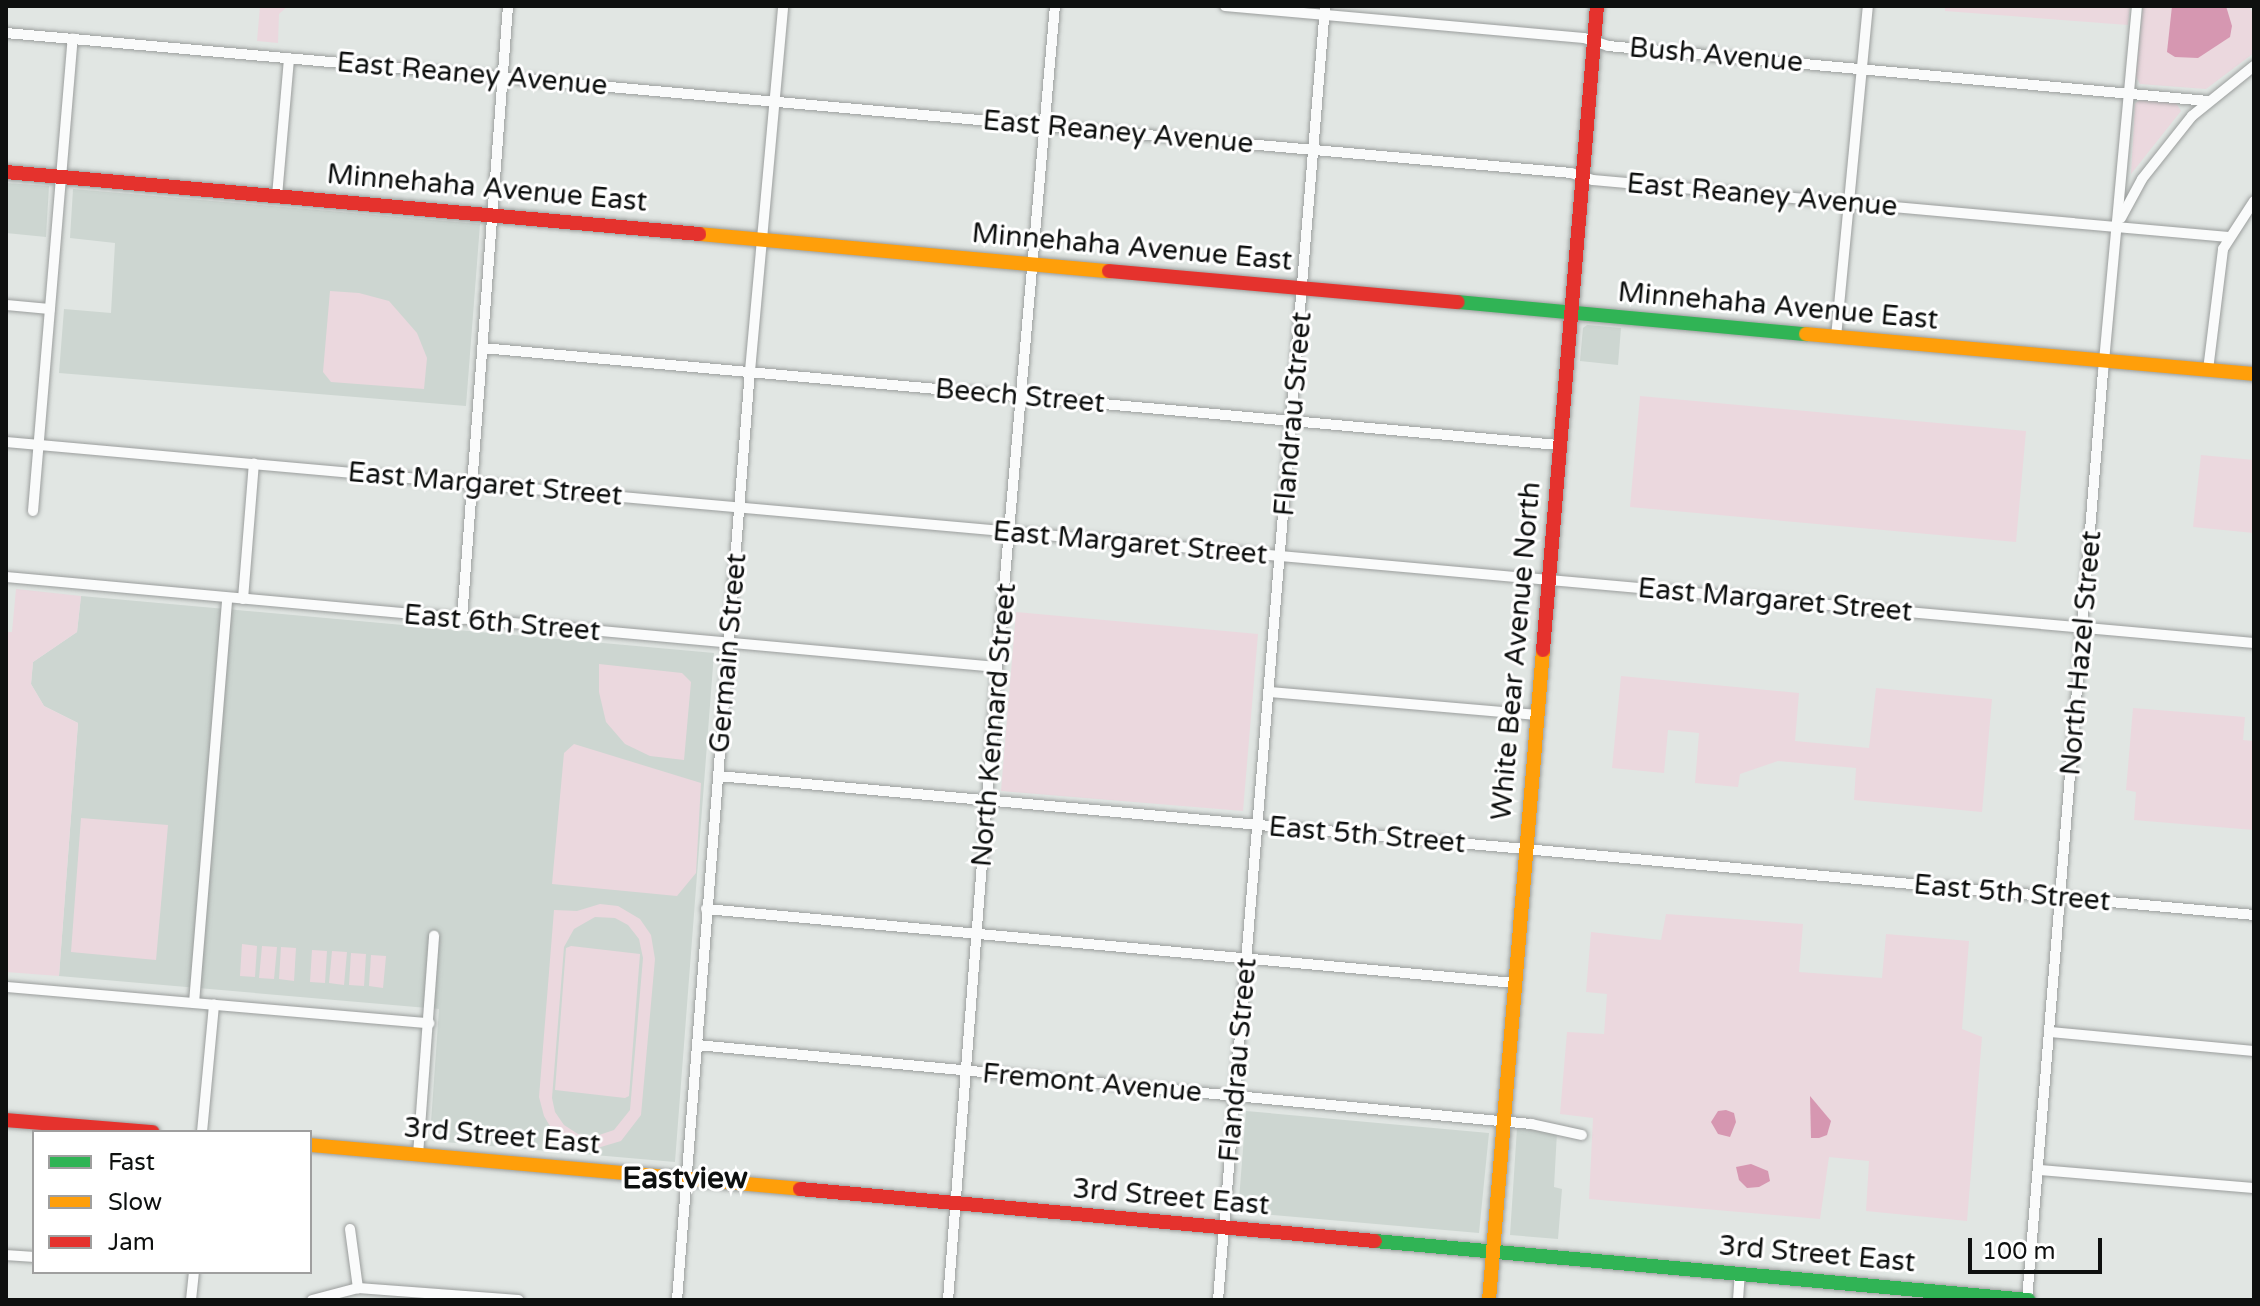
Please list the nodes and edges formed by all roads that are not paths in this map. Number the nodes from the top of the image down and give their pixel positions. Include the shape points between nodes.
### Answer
1 (508, 6) edge
2 (783, 6) edge
3 (1055, 6) edge
4 (1225, 6) edge
5 (1597, 6) edge
6 (1868, 6) edge
7 (2137, 6) edge
8 (1325, 10) edge
9 (6, 33) edge
10 (73, 39) junction
11 (1594, 42) junction
12 (289, 59) junction
13 (2254, 66) edge
14 (1862, 68) junction
15 (502, 76) junction
16 (2129, 94) junction
17 (2208, 101) junction
18 (775, 102) junction
19 (1043, 126) junction
20 (1313, 150) junction
21 (6, 172) edge
22 (1583, 176) junction
23 (61, 177) junction
24 (277, 196) junction
25 (2254, 201) edge
26 (1849, 203) junction
27 (492, 214) junction
28 (2117, 227) junction
29 (2228, 237) junction
30 (761, 239) junction
31 (1031, 264) junction
32 (1303, 288) junction
33 (6, 305) edge
34 (50, 309) junction
35 (1570, 313) junction
36 (1836, 337) junction
37 (482, 348) junction
38 (2104, 361) junction
39 (2208, 370) junction
40 (750, 371) junction
41 (2254, 374) edge
42 (1021, 396) junction
43 (1292, 420) junction
44 (6, 442) edge
45 (39, 445) junction
46 (1559, 445) junction
47 (254, 463) junction
48 (472, 482) junction
49 (739, 508) junction
50 (33, 511) dead end
51 (1010, 531) junction
52 (1281, 557) junction
53 (6, 577) edge
54 (1548, 579) junction
55 (227, 598) junction
56 (243, 599) junction
57 (462, 619) junction
58 (2083, 628) junction
59 (729, 643) junction
60 (2254, 643) edge
61 (997, 667) junction
62 (1269, 692) junction
63 (1538, 715) junction
64 (718, 776) junction
65 (988, 801) junction
66 (1258, 825) junction
67 (1526, 849) junction
68 (2061, 898) junction
69 (706, 909) junction
70 (2254, 915) edge
71 (434, 936) dead end
72 (977, 936) junction
73 (1246, 960) junction
74 (1514, 983) junction
75 (6, 987) edge
76 (194, 1003) junction
77 (214, 1005) junction
78 (429, 1023) junction
79 (2050, 1032) junction
80 (697, 1045) junction
81 (2254, 1051) edge
82 (966, 1071) junction
83 (1235, 1096) junction
84 (6, 1120) edge
85 (1503, 1121) junction
86 (128, 1130) edge
87 (202, 1130) edge
88 (1582, 1135) dead end
89 (312, 1145) edge
90 (418, 1155) junction
91 (2039, 1170) junction
92 (685, 1179) junction
93 (2254, 1188) edge
94 (955, 1202) junction
95 (1224, 1228) junction
96 (350, 1229) dead end
97 (1493, 1251) junction
98 (6, 1255) edge
99 (32, 1257) edge
100 (1740, 1273) junction
101 (194, 1274) edge
102 (358, 1288) junction
103 (396, 1295) edge
104 (191, 1300) edge
105 (312, 1300) edge
106 (519, 1300) edge
107 (677, 1300) edge
108 (948, 1300) edge
109 (1218, 1300) edge
110 (1489, 1300) edge
111 (1738, 1300) edge
112 (2027, 1300) edge

1 - 15 street
2 - 18 street, Germain Street
3 - 19 street, North Kennard Street
4 - 8 street, Bush Avenue
5 - 11 main road, White Bear Avenue North
6 - 14 street
7 - 16 street, North Hazel Street
8 - 11 street, Bush Avenue
8 - 20 street, Flandrau Street
9 - 10 street, East Reaney Avenue
10 - 12 street, East Reaney Avenue
10 - 23 street
11 - 14 street, Bush Avenue
11 - 22 main road, White Bear Avenue North
12 - 15 street, East Reaney Avenue
12 - 24 street
13 - 17 street
14 - 16 street, Bush Avenue
14 - 26 street
15 - 18 street, East Reaney Avenue
15 - 27 street
16 - 17 street, Bush Avenue
16 - 28 street, North Hazel Street
17 - 28 street via 2142,179
18 - 19 street, East Reaney Avenue
18 - 30 street, Germain Street
19 - 20 street, East Reaney Avenue
19 - 31 street, North Kennard Street
20 - 22 street, East Reaney Avenue
20 - 32 street, Flandrau Street
21 - 23 main road, Minnehaha Avenue East
22 - 26 street, East Reaney Avenue
22 - 35 main road, White Bear Avenue North
23 - 24 main road, Minnehaha Avenue East
23 - 34 street
24 - 27 main road, Minnehaha Avenue East
25 - 29 street
26 - 28 street, East Reaney Avenue
26 - 36 street
27 - 30 main road, Minnehaha Avenue East
27 - 37 street
28 - 29 street, East Reaney Avenue
28 - 38 street, North Hazel Street
29 - 39 street via 2216,288
30 - 31 main road, Minnehaha Avenue East
30 - 40 street, Germain Street
31 - 32 main road, Minnehaha Avenue East
31 - 42 street, North Kennard Street
32 - 35 main road, Minnehaha Avenue East
32 - 43 street, Flandrau Street
33 - 34 street
34 - 45 street
35 - 36 main road, Minnehaha Avenue East
35 - 46 main road, White Bear Avenue North
36 - 38 main road, Minnehaha Avenue East
37 - 40 street, Beech Street
37 - 48 street
38 - 39 main road, Minnehaha Avenue East
38 - 58 street, North Hazel Street
39 - 41 main road, Minnehaha Avenue East
40 - 42 street, Beech Street
40 - 49 street, Germain Street
42 - 43 street, Beech Street
42 - 51 street, North Kennard Street
43 - 46 street, Beech Street
43 - 52 street, Flandrau Street
44 - 45 street, East Margaret Street
45 - 47 street, East Margaret Street
45 - 50 street
46 - 54 main road, White Bear Avenue North
47 - 48 street, East Margaret Street
47 - 56 street
48 - 49 street, East Margaret Street
48 - 57 street
49 - 51 street, East Margaret Street
49 - 59 street, Germain Street
51 - 52 street, East Margaret Street
51 - 61 street, North Kennard Street
52 - 54 street, East Margaret Street
52 - 62 street, Flandrau Street
53 - 55 street, East 6th Street
54 - 58 street, East Margaret Street
54 - 63 main road, White Bear Avenue North
55 - 56 street, East 6th Street
55 - 76 street
56 - 57 street, East 6th Street
57 - 59 street, East 6th Street
58 - 60 street, East Margaret Street
58 - 68 street, North Hazel Street
59 - 61 street, East 6th Street
59 - 64 street, Germain Street
61 - 65 street, North Kennard Street
62 - 63 street
62 - 66 street, Flandrau Street
63 - 67 main road, White Bear Avenue North
64 - 65 street, East 5th Street
64 - 69 street, Germain Street
65 - 66 street, East 5th Street
65 - 72 street, North Kennard Street
66 - 67 street, East 5th Street
66 - 73 street, Flandrau Street
67 - 68 street, East 5th Street
67 - 74 main road, White Bear Avenue North
68 - 70 street, East 5th Street
68 - 79 street, North Hazel Street
69 - 72 street
69 - 80 street, Germain Street
71 - 78 street
72 - 73 street
72 - 82 street, North Kennard Street
73 - 74 street
73 - 83 street, Flandrau Street
74 - 85 main road, White Bear Avenue North
75 - 76 street
76 - 77 street
77 - 78 street
77 - 87 street
78 - 90 street
79 - 81 street
79 - 91 street, North Hazel Street
80 - 82 street, Fremont Avenue
80 - 92 street, Germain Street
82 - 83 street, Fremont Avenue
82 - 94 street, North Kennard Street
83 - 85 street, Fremont Avenue
83 - 95 street, Flandrau Street
84 - 86 main road
85 - 88 street, Fremont Avenue
85 - 97 main road, White Bear Avenue North
89 - 90 main road, 3rd Street East
90 - 92 main road, 3rd Street East
91 - 93 street
91 - 112 street, North Hazel Street
92 - 94 main road, 3rd Street East
92 - 107 street, Germain Street
94 - 95 main road, 3rd Street East
94 - 108 street, North Kennard Street
95 - 97 main road, 3rd Street East
95 - 109 street, Flandrau Street
96 - 102 street
97 - 100 main road, 3rd Street East
97 - 110 main road, White Bear Avenue North
98 - 99 street
100 - 111 street
100 - 112 main road, 3rd Street East
101 - 104 street
102 - 103 street
102 - 105 street
103 - 106 street

